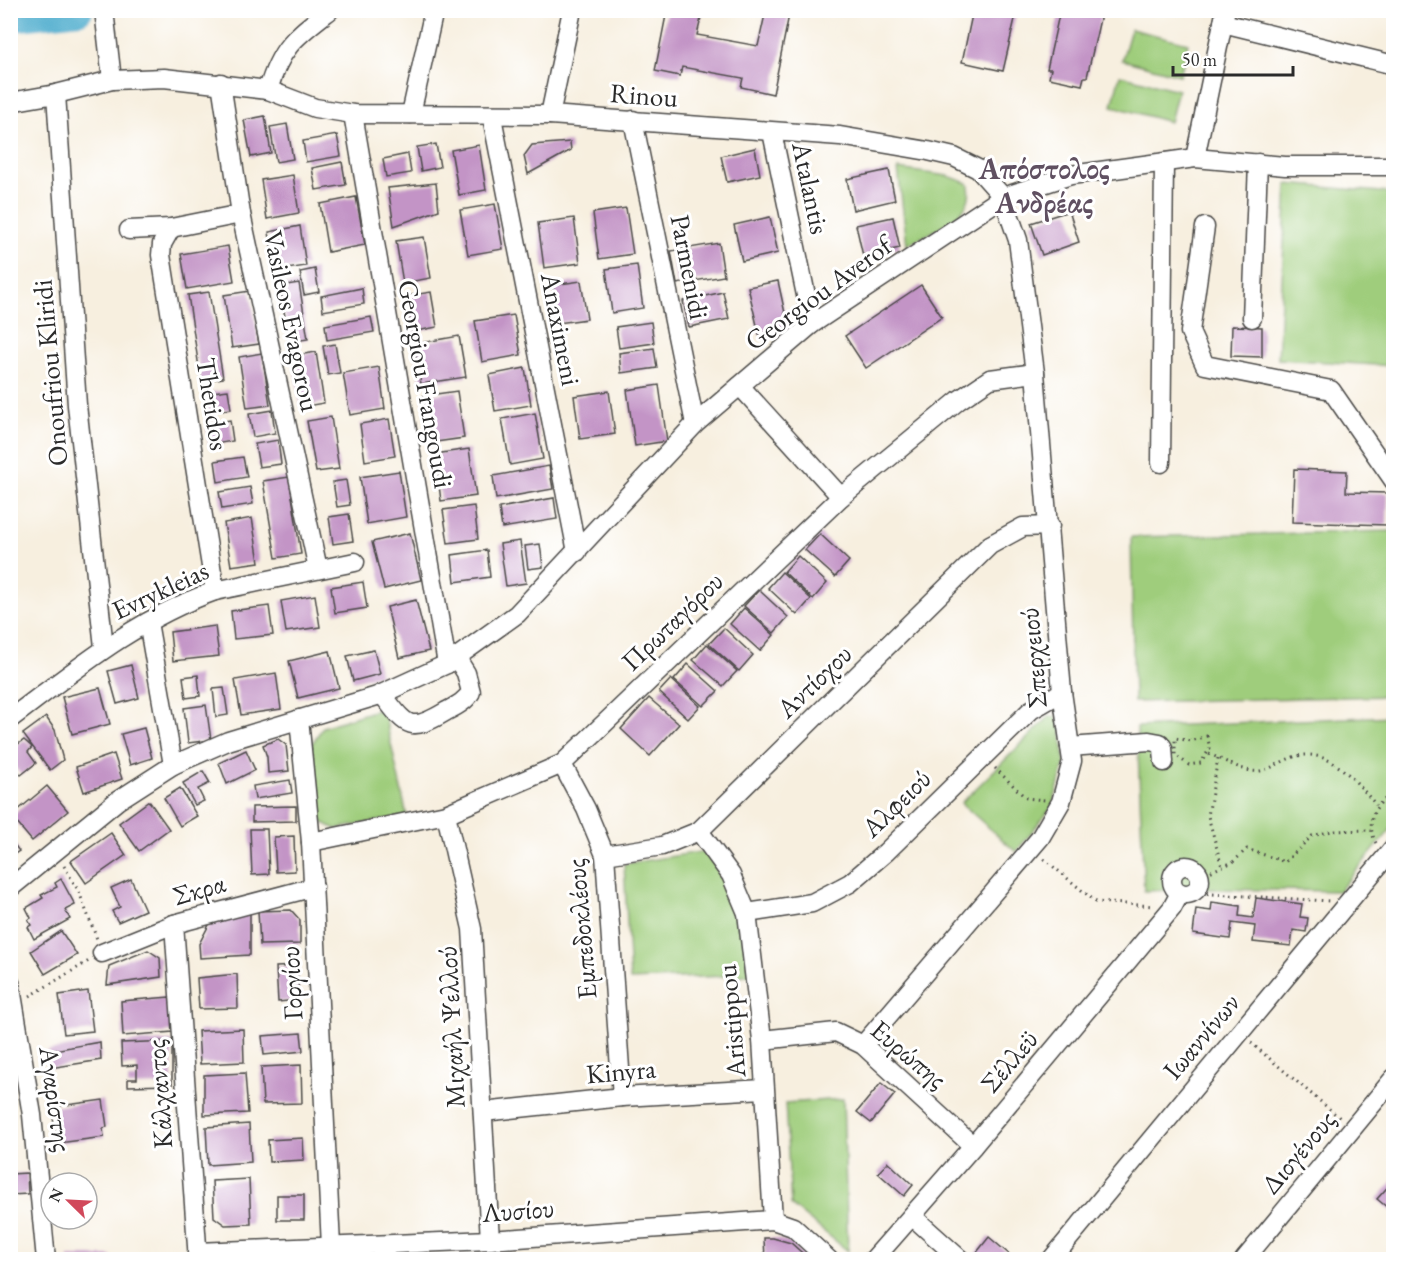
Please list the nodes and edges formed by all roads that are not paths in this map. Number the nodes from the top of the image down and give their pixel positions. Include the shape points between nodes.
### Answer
1 (330, 10) edge
2 (434, 10) edge
3 (572, 10) edge
4 (104, 16) edge
5 (1224, 16) edge
6 (1394, 65) edge
7 (112, 80) junction
8 (221, 83) junction
9 (268, 90) junction
10 (56, 94) junction
11 (10, 102) edge
12 (353, 114) junction
13 (411, 114) junction
14 (550, 116) junction
15 (492, 117) junction
16 (633, 120) junction
17 (772, 132) junction
18 (1195, 158) junction
19 (1164, 162) junction
20 (1258, 163) junction
21 (1394, 166) edge
22 (1003, 197) junction
23 (241, 214) junction
24 (1205, 227) dead end
25 (171, 228) junction
26 (129, 230) dead end
27 (1252, 318) dead end
28 (812, 324) junction
29 (1035, 373) junction
30 (740, 386) junction
31 (695, 424) junction
32 (1161, 464) dead end
33 (1394, 482) edge
34 (841, 497) junction
35 (1050, 526) junction
36 (577, 552) junction
37 (355, 562) dead end
38 (318, 569) junction
39 (215, 591) junction
40 (148, 622) junction
41 (104, 647) junction
42 (451, 661) junction
43 (1062, 692) junction
44 (379, 695) junction
45 (10, 719) edge
46 (299, 719) junction
47 (1070, 747) junction
48 (1164, 762) dead end
49 (562, 764) junction
50 (173, 765) junction
51 (446, 814) junction
52 (699, 831) junction
53 (311, 842) junction
54 (1386, 848) edge
55 (605, 855) junction
56 (314, 886) junction
57 (10, 888) edge
58 (1186, 893) road end
59 (747, 913) junction
60 (174, 924) junction
61 (102, 953) road end
62 (10, 982) edge
63 (762, 1040) junction
64 (863, 1045) junction
65 (17, 1070) edge
66 (1394, 1078) edge
67 (764, 1089) junction
68 (622, 1097) junction
69 (483, 1112) junction
70 (973, 1146) junction
71 (912, 1216) junction
72 (773, 1220) junction
73 (490, 1240) junction
74 (331, 1246) junction
75 (197, 1256) edge
76 (46, 1260) edge
77 (829, 1260) edge
78 (873, 1260) edge
79 (962, 1260) edge
80 (1051, 1260) edge
81 (1244, 1260) edge

1 - 9 street via 291,40 275,64
2 - 13 street
3 - 14 street
4 - 7 street
5 - 6 street
5 - 18 street
7 - 8 street, Rinou via 164,78
7 - 10 street, Rinou
8 - 9 street, Rinou
8 - 23 street, Vasileos Evagorou
9 - 12 street, Rinou via 315,108
10 - 11 street, Rinou
10 - 41 street, Onoufriou Kliridi via 77,405
12 - 13 street, Rinou
12 - 42 street, Georgiou Frangoudi
13 - 15 street, Rinou
14 - 15 street, Rinou
14 - 16 street, Rinou
15 - 36 street, Anaximeni
16 - 17 street, Rinou
16 - 31 street, Parmenidi
17 - 22 street, Rinou via 840,136 954,157 978,169
17 - 28 street, Atalantis
18 - 19 street, Georgiou Averof
18 - 20 street, Georgiou Averof
19 - 22 street, Georgiou Averof via 1071,175
19 - 32 street
20 - 21 street, Georgiou Averof
20 - 27 street
22 - 28 street, Georgiou Averof
22 - 29 street, Σπερχειού via 1018,240
23 - 25 street
23 - 38 street, Vasileos Evagorou
24 - 33 street via 1190,332 1205,365 1331,390
25 - 26 street
25 - 39 street, Thetidos via 161,255
28 - 30 street, Georgiou Averof
29 - 34 street, Πρωταγόρου via 990,380 959,400
29 - 35 street, Σπερχειού
30 - 31 street, Georgiou Averof
30 - 34 street
31 - 36 street, Georgiou Averof
34 - 49 street, Πρωταγόρου
35 - 43 street, Σπερχειού
35 - 52 street, Αντίοχου via 1023,527 990,545
36 - 42 street, Georgiou Averof via 518,614
37 - 38 street, Evrykleias
38 - 39 street, Evrykleias
39 - 40 street, Evrykleias
40 - 41 street, Evrykleias
40 - 50 street
41 - 45 street, Evrykleias
42 - 44 street, Georgiou Averof
42 - 44 street, Georgiou Frangoudi via 466,673 471,692 466,700 426,724 403,720
43 - 47 street, Σπερχειού
43 - 59 street, Αλφειού via 1030,710 850,883 812,903
44 - 46 street, Georgiou Averof
46 - 50 street, Georgiou Averof via 228,741
46 - 53 street, Γοργίου
47 - 48 street via 1149,741 1160,743
47 - 64 street, Σπερχειού via 1072,761 1061,802 1031,849
49 - 51 street, Πρωταγόρου
49 - 55 street, Εμπεδοκλέους
50 - 57 street, Georgiou Averof via 117,801
51 - 53 street, Πρωταγόρου
51 - 69 street, Μιχαήλ Ψελλού via 472,929
52 - 55 street, Αντίοχου via 662,846
52 - 59 street, Aristippou via 731,875
53 - 56 street, Γοργίου
54 - 80 street, Ιωαννίνων via 1347,903
55 - 68 street, Εμπεδοκλέους
56 - 60 street, Σκρα
56 - 74 street, Γοργίου
58 - 70 street, Σέλλεϋ
59 - 63 street, Aristippou
60 - 61 street, Σκρα
60 - 75 street, Κάλχαντος
62 - 65 street, Αγαρίστης via 16,1005
63 - 64 street, Ευρώπης via 836,1032
63 - 67 street, Aristippou
64 - 70 street, Ευρώπης
65 - 76 street, Αγαρίστης via 32,1115
66 - 81 street, Διογένους
67 - 68 street, Kinyra
67 - 72 street, Aristippou
68 - 69 street, Kinyra
69 - 73 street, Μιχαήλ Ψελλού
70 - 71 street, Σέλλεϋ
71 - 78 street, Σέλλεϋ
71 - 79 street
72 - 73 street, Λυσίου
72 - 77 street via 793,1227
73 - 74 street, Λυσίου
74 - 75 street, Λυσίου

